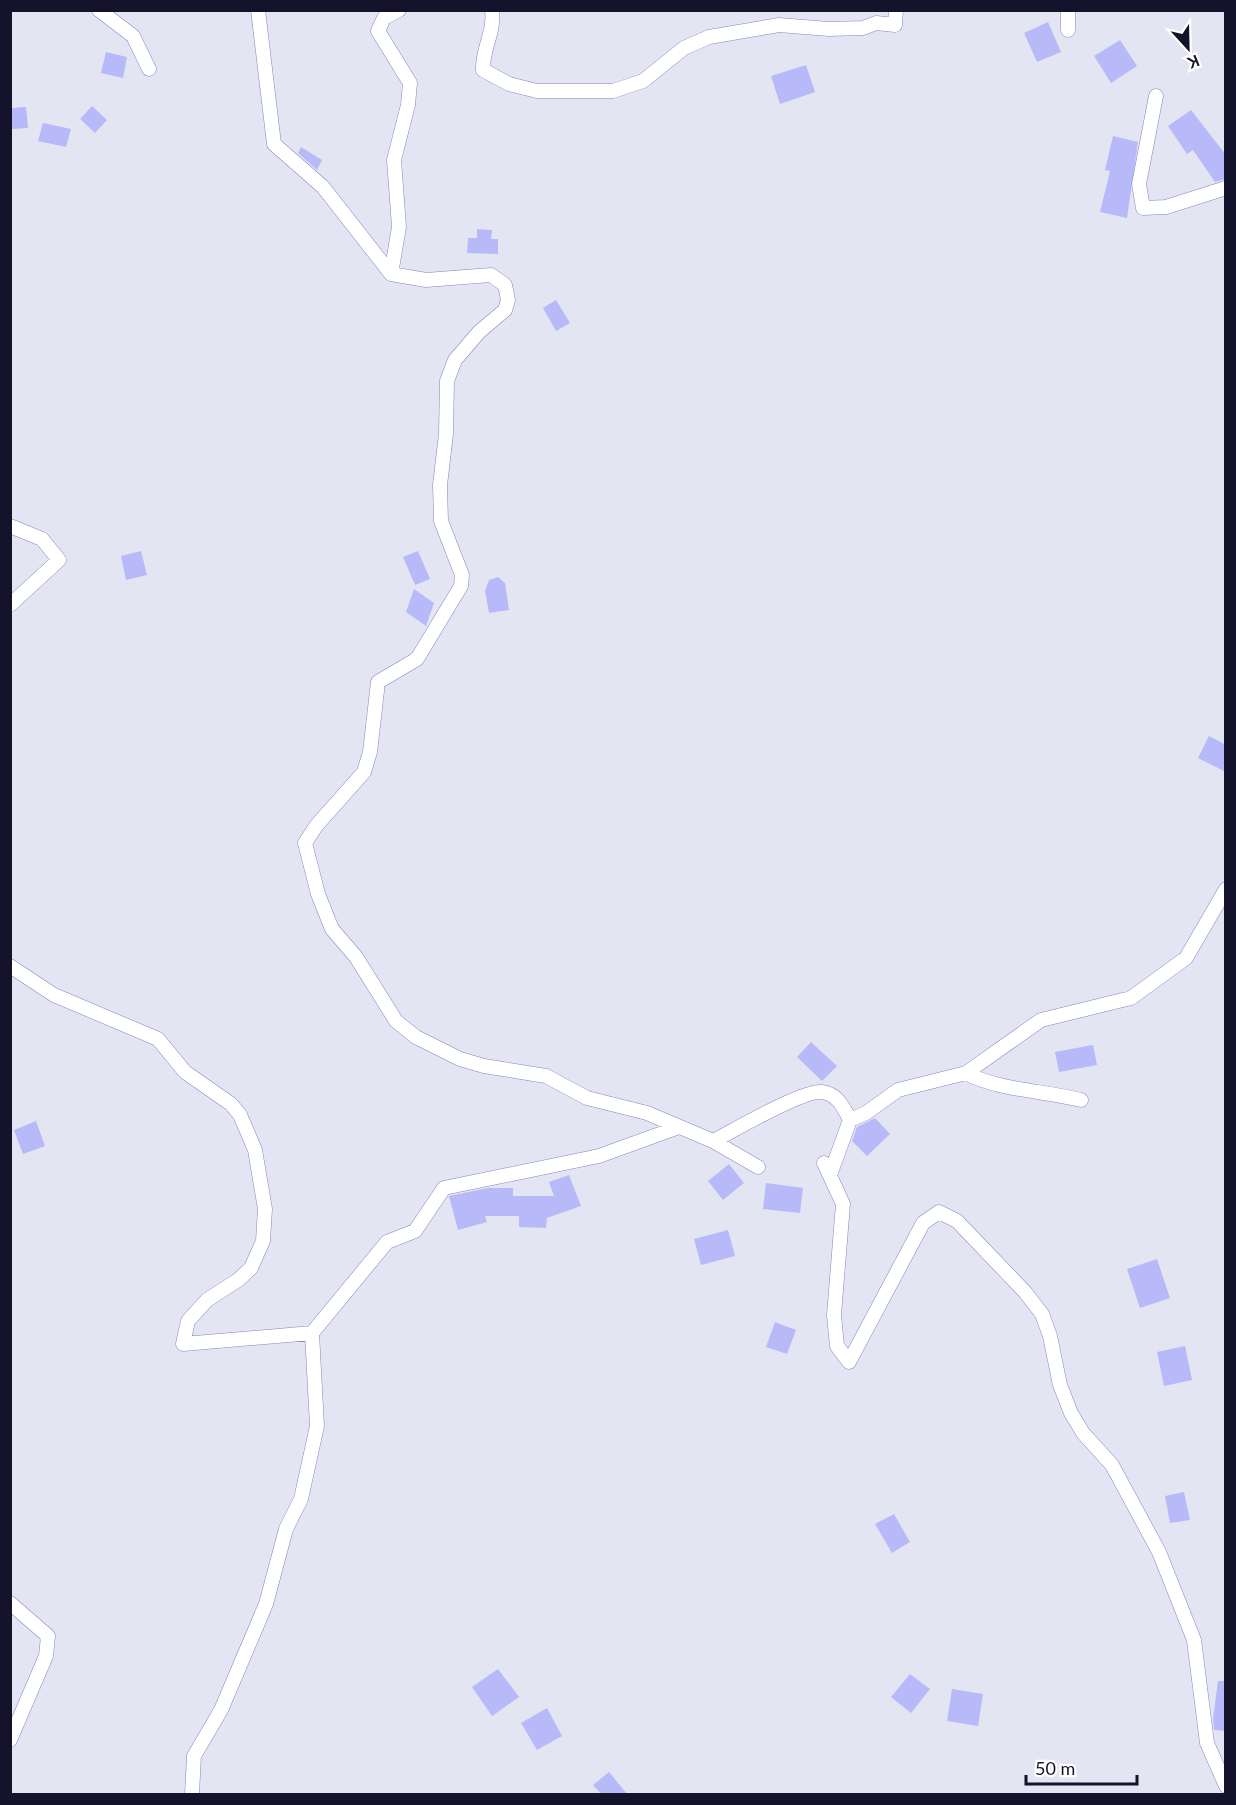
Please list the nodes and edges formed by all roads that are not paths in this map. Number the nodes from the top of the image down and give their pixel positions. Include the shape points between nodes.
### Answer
1 (99, 10) edge
2 (258, 10) edge
3 (399, 10) edge
4 (492, 10) edge
5 (896, 10) edge
6 (1068, 10) edge
7 (1068, 30) dead end
8 (149, 69) dead end
9 (1156, 96) dead end
10 (1226, 188) edge
11 (391, 274) junction
12 (10, 526) edge
13 (10, 605) edge
14 (1226, 890) edge
15 (10, 966) edge
16 (966, 1073) junction
17 (1081, 1100) dead end
18 (850, 1120) junction
19 (679, 1127) junction
20 (713, 1141) junction
21 (758, 1167) dead end
22 (312, 1333) junction
23 (10, 1603) edge
24 (10, 1740) edge
25 (1226, 1786) edge
26 (192, 1794) edge

1 - 8 street via 133,36
2 - 11 street via 274,144 323,187
3 - 11 street via 384,18 378,31 410,83 394,160 399,227
4 - 5 street via 494,24 483,70 509,84 537,91 627,88 643,81 684,48 709,37 779,25 829,29 895,24
6 - 7 street
9 - 10 street via 1139,184 1143,208 1166,207
11 - 19 street via 426,280 491,275 505,285 508,300 505,310 455,360 447,381 441,522 462,575 461,586 417,659 378,682 364,772 305,843 318,894 332,929 356,957 396,1021 416,1037 460,1059 546,1076 587,1098 647,1113
12 - 13 street via 42,539 59,560
14 - 16 street via 1186,958 1131,998 1041,1020
15 - 22 street via 54,995 158,1039 184,1072 231,1104 240,1115 255,1150 265,1209 263,1241 251,1268 207,1300 188,1321 183,1344
16 - 17 street via 983,1082
16 - 18 street via 898,1090
18 - 20 street via 838,1098 820,1091
18 - 25 street via 827,1169 843,1204 834,1315 837,1346 849,1362 923,1222 939,1212 957,1221 1025,1292 1042,1314 1071,1413 1112,1466 1159,1552 1194,1640 1207,1743
19 - 20 street
19 - 22 street via 599,1156 444,1188 415,1231 387,1242
20 - 21 street
22 - 26 street via 317,1426 301,1499 286,1529 266,1604 221,1710 194,1756
23 - 24 street via 48,1636 46,1656

